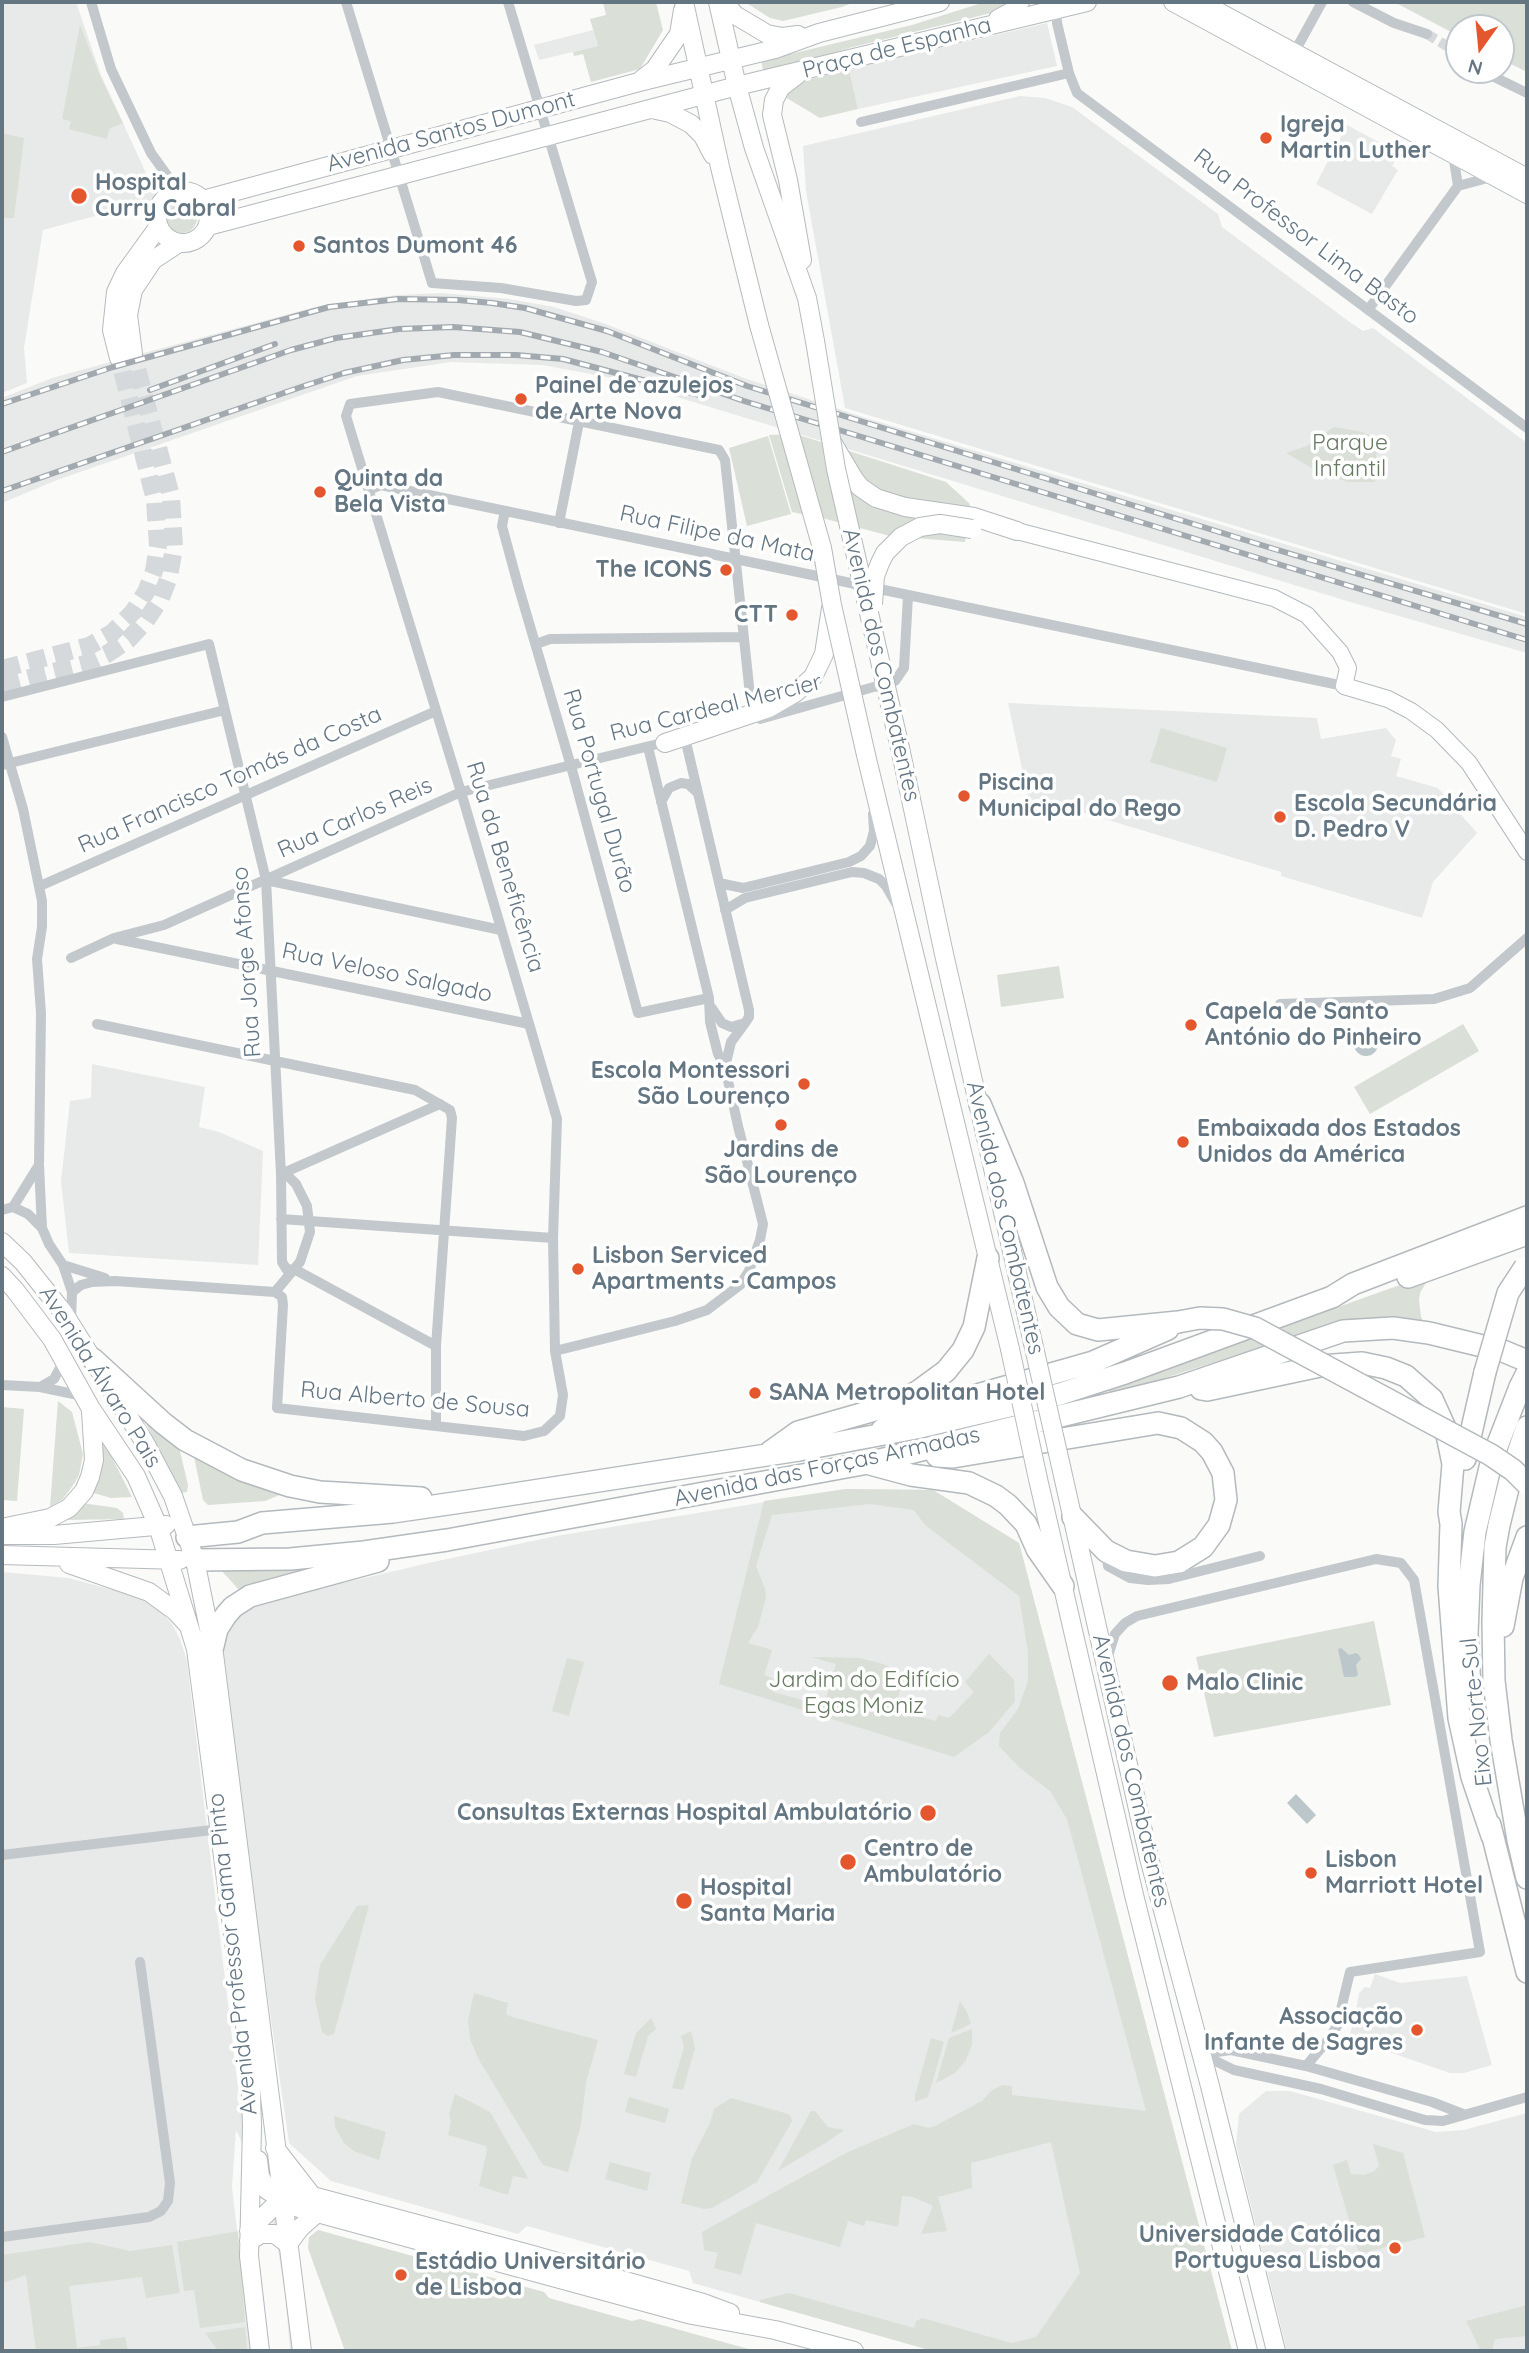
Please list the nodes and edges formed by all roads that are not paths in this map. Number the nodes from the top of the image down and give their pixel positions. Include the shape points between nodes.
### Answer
1 (91, 2) edge
2 (346, 2) edge
3 (509, 2) edge
4 (684, 2) edge
5 (718, 2) edge
6 (724, 2) edge
7 (940, 2) edge
8 (1020, 2) edge
9 (1087, 2) edge
10 (1173, 2) edge
11 (1200, 2) edge
12 (1322, 2) edge
13 (1353, 2) edge
14 (1056, 5) edge
15 (969, 30) junction
16 (819, 33) junction
17 (1427, 34) tunnel mouth
18 (1294, 53) junction
19 (730, 60) junction
20 (699, 67) junction
21 (810, 68) junction
22 (1069, 73) junction
23 (639, 82) junction
24 (1509, 84) edge
25 (737, 86) junction
26 (1527, 93) edge
27 (706, 94) junction
28 (540, 108) junction
29 (646, 111) junction
30 (861, 122) dead end
31 (549, 136) junction
32 (1452, 146) junction
33 (391, 148) junction
34 (720, 167) junction
35 (399, 176) junction
36 (1495, 176) junction
37 (1527, 178) edge
38 (1458, 186) junction
39 (178, 192) junction
40 (1527, 194) edge
41 (203, 200) junction
42 (159, 226) junction
43 (208, 226) junction
44 (179, 243) junction
45 (807, 298) junction
46 (1368, 310) junction
47 (579, 422) junction
48 (1527, 428) edge
49 (832, 442) junction
50 (369, 490) junction
51 (505, 511) junction
52 (559, 523) junction
53 (973, 523) junction
54 (1017, 531) joint
55 (736, 560) junction
56 (908, 596) junction
57 (832, 605) junction
58 (871, 622) junction
59 (743, 637) junction
60 (536, 644) junction
61 (1344, 686) junction
62 (750, 695) dead end
63 (2, 697) edge
64 (225, 710) junction
65 (436, 711) junction
66 (2, 737) edge
67 (685, 738) junction
68 (657, 745) junction
69 (866, 755) junction
70 (6, 764) edge
71 (571, 766) junction
72 (461, 792) junction
73 (698, 793) junction
74 (246, 794) junction
75 (661, 802) junction
76 (1527, 852) edge
77 (267, 880) junction
78 (719, 883) junction
79 (40, 886) junction
80 (725, 910) junction
81 (909, 927) junction
82 (501, 930) junction
83 (114, 938) junction
84 (1527, 938) edge
85 (71, 958) dead end
86 (270, 971) junction
87 (710, 1003) junction
88 (1280, 1004) dead end
89 (745, 1023) junction
90 (97, 1024) dead end
91 (529, 1024) junction
92 (275, 1061) junction
93 (725, 1067) junction
94 (440, 1104) junction
95 (980, 1104) junction
96 (38, 1165) junction
97 (281, 1174) junction
98 (7, 1208) edge
99 (1527, 1217) edge
100 (281, 1219) junction
101 (310, 1221) junction
102 (43, 1228) junction
103 (444, 1230) junction
104 (1527, 1234) edge
105 (553, 1238) junction
106 (2, 1242) edge
107 (988, 1258) junction
108 (62, 1265) junction
109 (1526, 1266) edge
110 (294, 1269) junction
111 (2, 1276) edge
112 (115, 1281) junction
113 (72, 1292) junction
114 (275, 1292) junction
115 (1332, 1297) junction
116 (1171, 1323) junction
117 (71, 1324) junction
118 (1473, 1345) junction
119 (436, 1346) junction
120 (555, 1351) junction
121 (62, 1357) junction
122 (93, 1359) junction
123 (1527, 1361) edge
124 (1525, 1378) edge
125 (2, 1385) edge
126 (40, 1387) junction
127 (1178, 1387) junction
128 (87, 1401) junction
129 (436, 1426) junction
130 (1527, 1427) edge
131 (872, 1437) junction
132 (907, 1454) junction
133 (765, 1456) junction
134 (869, 1463) junction
135 (1527, 1484) edge
136 (475, 1500) junction
137 (1073, 1517) junction
138 (1451, 1524) junction
139 (158, 1526) junction
140 (2, 1528) edge
141 (185, 1531) junction
142 (2, 1535) edge
143 (1527, 1537) edge
144 (447, 1540) junction
145 (1106, 1551) junction
146 (2, 1555) edge
147 (1260, 1556) dead end
148 (49, 1557) junction
149 (169, 1560) junction
150 (195, 1560) junction
151 (1063, 1586) junction
152 (190, 1628) junction
153 (213, 1646) junction
154 (1105, 1665) junction
155 (1501, 1740) junction
156 (220, 1829) junction
157 (1492, 1836) junction
158 (2, 1855) edge
159 (1527, 1878) edge
160 (140, 1962) dead end
161 (1527, 1972) edge
162 (1201, 2054) junction
163 (1175, 2059) junction
164 (1306, 2066) junction
165 (1527, 2097) edge
166 (1463, 2115) junction
167 (252, 2126) junction
168 (275, 2148) junction
169 (288, 2199) junction
170 (315, 2205) junction
171 (249, 2236) junction
172 (2, 2237) edge
173 (288, 2244) junction
174 (260, 2351) edge
175 (302, 2351) edge
176 (854, 2351) edge
177 (1248, 2351) edge
178 (1276, 2351) edge

1 - 39 street via 111,69 151,153
2 - 33 street
3 - 28 street
4 - 20 main road
4 - 23 main road via 679,34 656,69
5 - 19 main road
6 - 16 main road via 734,15 767,34
7 - 16 main road, Praça de Espanha
8 - 15 main road via 1011,12
9 - 14 main road, Praça de Espanha
10 - 32 main road
11 - 18 main road
12 - 18 street
13 - 17 street
14 - 15 main road, Praça de Espanha
14 - 22 street, Rua Professor Lima Basto
15 - 21 main road, Praça de Espanha
16 - 19 main road, Praça de Espanha
18 - 32 main road
19 - 20 main road, Praça de Espanha
19 - 25 main road
20 - 23 main road, Avenida Santos Dumont
20 - 27 main road
21 - 25 main road, Praça de Espanha
21 - 45 main road via 784,83 772,115 797,225
22 - 30 street
22 - 46 street, Rua Professor Lima Basto via 1077,93
23 - 28 main road, Avenida Santos Dumont
24 - 26 street
25 - 27 main road, Praça de Espanha
25 - 45 main road, Avenida dos Combatentes via 754,149
27 - 29 main road, Avenida Santos Dumont
27 - 34 main road
28 - 31 street
28 - 33 main road, Avenida Santos Dumont
29 - 31 main road, Avenida Santos Dumont
29 - 34 main road, Avenida Santos Dumont via 670,113 691,124
31 - 35 main road, Avenida Santos Dumont
31 - 35 street via 592,282 586,300 432,284
32 - 36 main road
32 - 37 main road
32 - 38 street
33 - 35 street
33 - 41 main road, Avenida Santos Dumont
34 - 57 main road, Avenida dos Combatentes, bridge via 822,548
35 - 43 main road, Avenida Santos Dumont
36 - 38 street
36 - 40 main road
38 - 46 street
39 - 41 main road
39 - 42 main road via 159,209
41 - 43 main road
42 - 44 main road
42 - 44 main road via 116,292 112,330 126,356 133,290 153,260
43 - 44 main road via 197,239
45 - 49 main road, Avenida dos Combatentes, bridge
46 - 48 street, Rua Professor Lima Basto
47 - 50 street, Rua da Beneficência via 431,391 359,401 348,405 346,416
47 - 52 street
47 - 55 street via 721,452
49 - 53 main road via 860,487 876,498
49 - 58 main road, Avenida dos Combatentes, bridge
50 - 51 street, Rua Filipe da Mata via 381,485
50 - 65 street, Rua da Beneficência
51 - 52 street, Rua Filipe da Mata
51 - 60 street, Rua Portugal Durão via 502,526
52 - 55 street, Rua Filipe da Mata
53 - 54 main road
53 - 58 main road, bridge via 920,527 893,544 876,576
54 - 61 main road via 1275,598 1307,615 1340,652 1348,668
55 - 56 street, Rua Filipe da Mata
55 - 59 street
56 - 61 street, Rua Filipe da Mata
56 - 67 street, Rua Cardeal Mercier via 904,668 895,681
57 - 68 main road via 828,643 813,677 795,693 769,708
57 - 69 main road, Avenida dos Combatentes, bridge
58 - 95 main road, Avenida dos Combatentes, bridge
59 - 60 street via 550,639
59 - 62 street
60 - 71 street, Rua Portugal Durão
61 - 76 main road via 1388,699 1437,730 1469,763
63 - 64 street, Rua Jorge Afonso via 209,645
64 - 70 street
64 - 74 street, Rua Jorge Afonso
65 - 72 street, Rua da Beneficência
65 - 74 street, Rua Francisco Tomás da Costa
66 - 70 street
67 - 68 street, Rua Cardeal Mercier
67 - 73 street
68 - 71 street, Rua Cardeal Mercier
68 - 75 street
69 - 78 street via 874,831 861,856 743,888
69 - 81 main road, Avenida dos Combatentes
70 - 79 street via 23,808
71 - 72 street, Rua Cardeal Mercier
71 - 87 street, Rua Portugal Durão via 638,1013
72 - 77 street, Rua Carlos Reis
72 - 82 street, Rua da Beneficência
73 - 75 street via 681,783 669,788
73 - 78 street
74 - 77 street, Rua Jorge Afonso
74 - 79 street, Rua Francisco Tomás da Costa
75 - 87 street
77 - 82 street
77 - 83 street, Rua Carlos Reis via 164,925
77 - 86 street, Rua Jorge Afonso
78 - 80 street
79 - 96 street
80 - 81 street via 744,898 864,873 886,886
80 - 89 street via 749,1010
81 - 107 main road, Avenida dos Combatentes
82 - 91 street, Rua da Beneficência
83 - 85 street, Rua Carlos Reis
83 - 86 street, Rua Veloso Salgado
84 - 88 street via 1470,988 1434,999
86 - 91 street, Rua Veloso Salgado
86 - 92 street, Rua Jorge Afonso
87 - 89 street via 722,1023 731,1027
87 - 93 street via 710,1022
89 - 93 street via 731,1042
90 - 92 street
91 - 105 street, Rua da Beneficência via 557,1119
92 - 94 street via 415,1090
92 - 97 street, Rua Jorge Afonso
93 - 120 street via 763,1224 750,1271 740,1285 707,1310
94 - 97 street
94 - 103 street via 452,1115
95 - 116 highway via 1013,1183 1047,1287 1059,1307 1077,1324 1098,1330
95 - 137 main road, Avenida dos Combatentes, bridge
96 - 98 street
96 - 102 street
97 - 100 street, Rua Jorge Afonso
97 - 101 street via 296,1184
98 - 102 street via 28,1214
99 - 115 highway, Avenida das Forças Armadas via 1353,1284
100 - 101 street
100 - 110 street, Rua Jorge Afonso via 282,1262 287,1270
101 - 103 street
101 - 110 street via 307,1244
102 - 108 street
103 - 105 street
103 - 119 street
104 - 115 highway via 1362,1294
105 - 120 street, Rua da Beneficência
106 - 117 main road, Avenida Álvaro Pais via 43,1285
107 - 133 highway via 974,1327 946,1371 896,1404 798,1432
107 - 151 main road, Avenida dos Combatentes, bridge
108 - 112 street
108 - 113 street
109 - 138 highway, bridge via 1508,1293 1485,1372
110 - 114 street
110 - 119 street
111 - 121 main road, Avenida Álvaro Pais
112 - 113 street via 81,1285
112 - 114 street
113 - 117 street
114 - 129 street, Rua Alberto de Sousa via 283,1305 277,1408
115 - 131 highway, Avenida das Forças Armadas via 1080,1388
116 - 131 highway via 1164,1332 1093,1362 903,1416
116 - 135 highway, bridge via 1223,1319 1255,1328 1491,1455
117 - 122 main road, Avenida Álvaro Pais
118 - 123 highway
118 - 124 highway
118 - 127 highway, Avenida das Forças Armadas via 1393,1328 1343,1331
119 - 129 street
120 - 129 street, Rua Alberto de Sousa via 563,1405 560,1416 544,1431 524,1436
121 - 126 street via 54,1379
121 - 128 main road, Avenida Álvaro Pais
122 - 136 highway via 186,1440 259,1477 320,1492
122 - 141 main road, Avenida Álvaro Pais via 145,1443 173,1496
124 - 157 highway, Eixo Norte-Sul via 1499,1436 1486,1480 1469,1585 1472,1709
125 - 126 street
126 - 128 street
127 - 132 highway, Avenida das Forças Armadas
127 - 138 highway via 1207,1390 1350,1363 1375,1365 1406,1376 1432,1399 1446,1430 1452,1464
128 - 139 main road, Avenida Álvaro Pais via 136,1476
128 - 140 main road via 94,1460 84,1491 69,1508 50,1518
130 - 155 highway, Eixo Norte-Sul via 1507,1486 1495,1547 1494,1681
131 - 133 highway, Avenida das Forças Armadas
132 - 134 highway, Avenida das Forças Armadas
132 - 145 highway via 953,1457 1158,1423 1181,1428 1203,1442 1218,1463 1226,1486 1224,1512 1212,1537 1192,1555 1168,1565 1130,1563
133 - 136 highway, Avenida das Forças Armadas
134 - 144 highway, Avenida das Forças Armadas
134 - 151 highway via 911,1475 969,1483 996,1496 1026,1524
136 - 141 highway, Avenida das Forças Armadas via 262,1523 236,1519
137 - 145 highway
137 - 154 main road, Avenida dos Combatentes
138 - 157 highway via 1449,1597 1459,1718
139 - 141 main road, Avenida das Forças Armadas
139 - 142 main road, Avenida das Forças Armadas
139 - 149 main road, Avenida Álvaro Pais
141 - 149 main road via 171,1548
141 - 150 main road, Avenida Álvaro Pais
143 - 155 highway via 1504,1615
144 - 150 highway, Avenida das Forças Armadas via 311,1557
144 - 153 highway via 250,1596 226,1615
145 - 147 street via 1108,1566 1148,1580
146 - 148 main road, Avenida das Forças Armadas
148 - 149 main road, Avenida das Forças Armadas
148 - 152 main road via 149,1592
149 - 150 main road, Avenida das Forças Armadas
149 - 152 main road, Avenida Professor Gama Pinto
150 - 153 main road, Avenida Professor Gama Pinto
151 - 163 main road, Avenida dos Combatentes
152 - 156 main road, Avenida Professor Gama Pinto via 199,1664
153 - 168 main road, Avenida Professor Gama Pinto
154 - 162 main road, Avenida dos Combatentes via 1149,1858
154 - 164 street via 1115,1634 1138,1616 1376,1559 1401,1563 1414,1580 1480,1952 1350,1972 1337,2026
155 - 159 highway, Eixo Norte-Sul
156 - 158 street
156 - 167 main road, Avenida Professor Gama Pinto via 249,2055
157 - 161 highway, Eixo Norte-Sul
160 - 172 street via 170,2183 168,2201 149,2217
162 - 163 main road
162 - 164 street via 1231,2050
162 - 166 street via 1234,2070 1321,2089 1426,2120
162 - 178 main road, Avenida dos Combatentes
163 - 177 main road, Avenida dos Combatentes
164 - 166 street
165 - 166 street
167 - 169 main road via 263,2184
167 - 171 main road, Avenida Professor Gama Pinto
168 - 169 main road, Avenida Professor Gama Pinto
168 - 170 main road
169 - 170 main road
169 - 171 main road
169 - 173 main road, Avenida Professor Gama Pinto
170 - 173 main road
170 - 176 main road via 638,2292 703,2303 775,2330
171 - 173 main road via 275,2234
171 - 174 main road, Avenida Professor Gama Pinto
173 - 175 main road, Avenida Professor Gama Pinto

